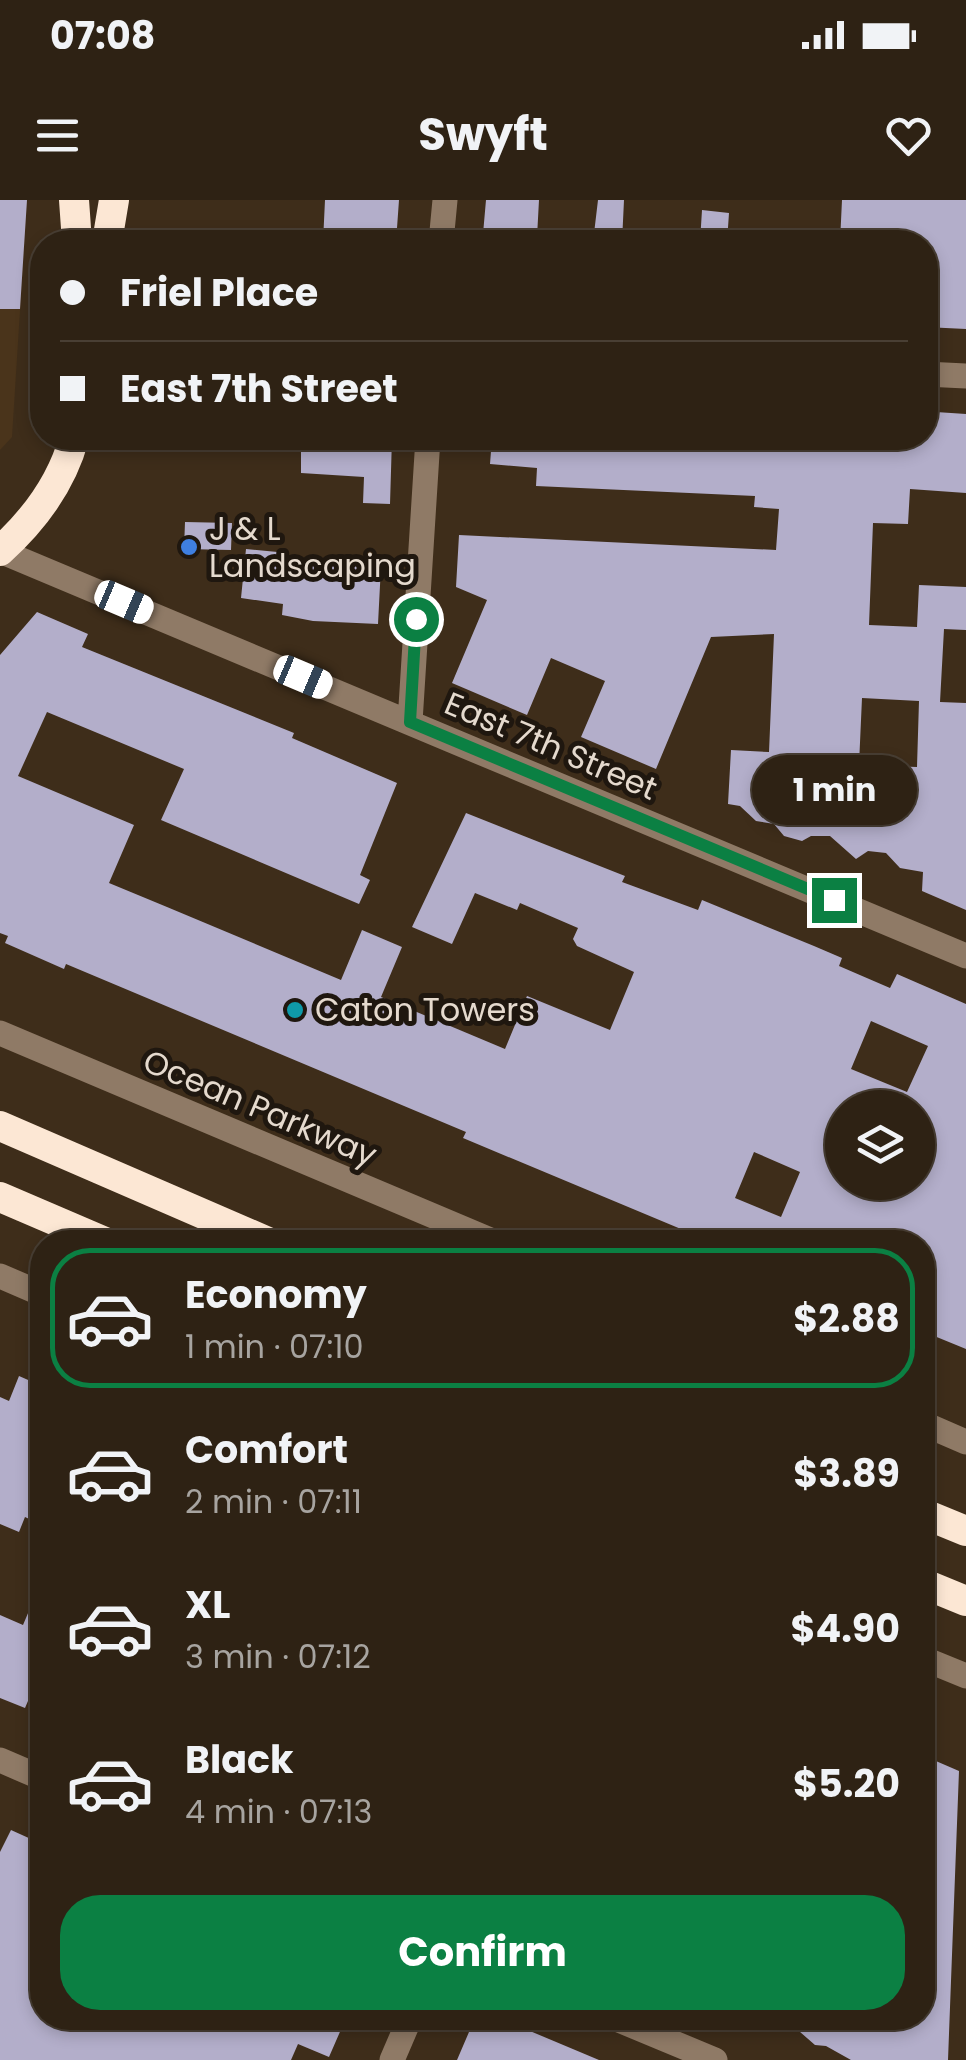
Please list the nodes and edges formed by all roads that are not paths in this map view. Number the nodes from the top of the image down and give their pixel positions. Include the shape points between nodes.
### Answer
1 (74, 200) edge
2 (114, 200) edge
3 (444, 200) edge
4 (77, 230) edge
5 (108, 230) edge
6 (443, 230) edge
7 (938, 375) edge
8 (966, 376) edge
9 (68, 450) edge
10 (427, 450) edge
11 (0, 551) edge
12 (410, 722) junction
13 (966, 956) edge
14 (0, 1034) edge
15 (0, 1126) edge
16 (0, 1197) edge
17 (77, 1230) edge
18 (240, 1230) edge
19 (466, 1230) edge
20 (0, 1276) edge
21 (30, 1289) edge
22 (935, 1429) edge
23 (966, 1442) edge
24 (935, 1518) edge
25 (966, 1531) edge
26 (935, 1588) edge
27 (966, 1601) edge
28 (935, 1663) edge
29 (966, 1676) edge
30 (0, 1760) edge
31 (30, 1773) edge
32 (405, 2030) edge
33 (643, 2030) edge
34 (392, 2060) edge
35 (715, 2060) edge

1 - 4 highway
2 - 5 highway
3 - 6 street
7 - 8 street
9 - 11 highway via 28,526
10 - 12 street
11 - 12 street, East 7th Street
12 - 13 street, East 7th Street
14 - 19 street, Ocean Parkway
15 - 18 highway
16 - 17 highway
20 - 21 street
22 - 23 street
24 - 25 highway
26 - 27 highway
28 - 29 street
30 - 31 street
32 - 34 street
33 - 35 street

